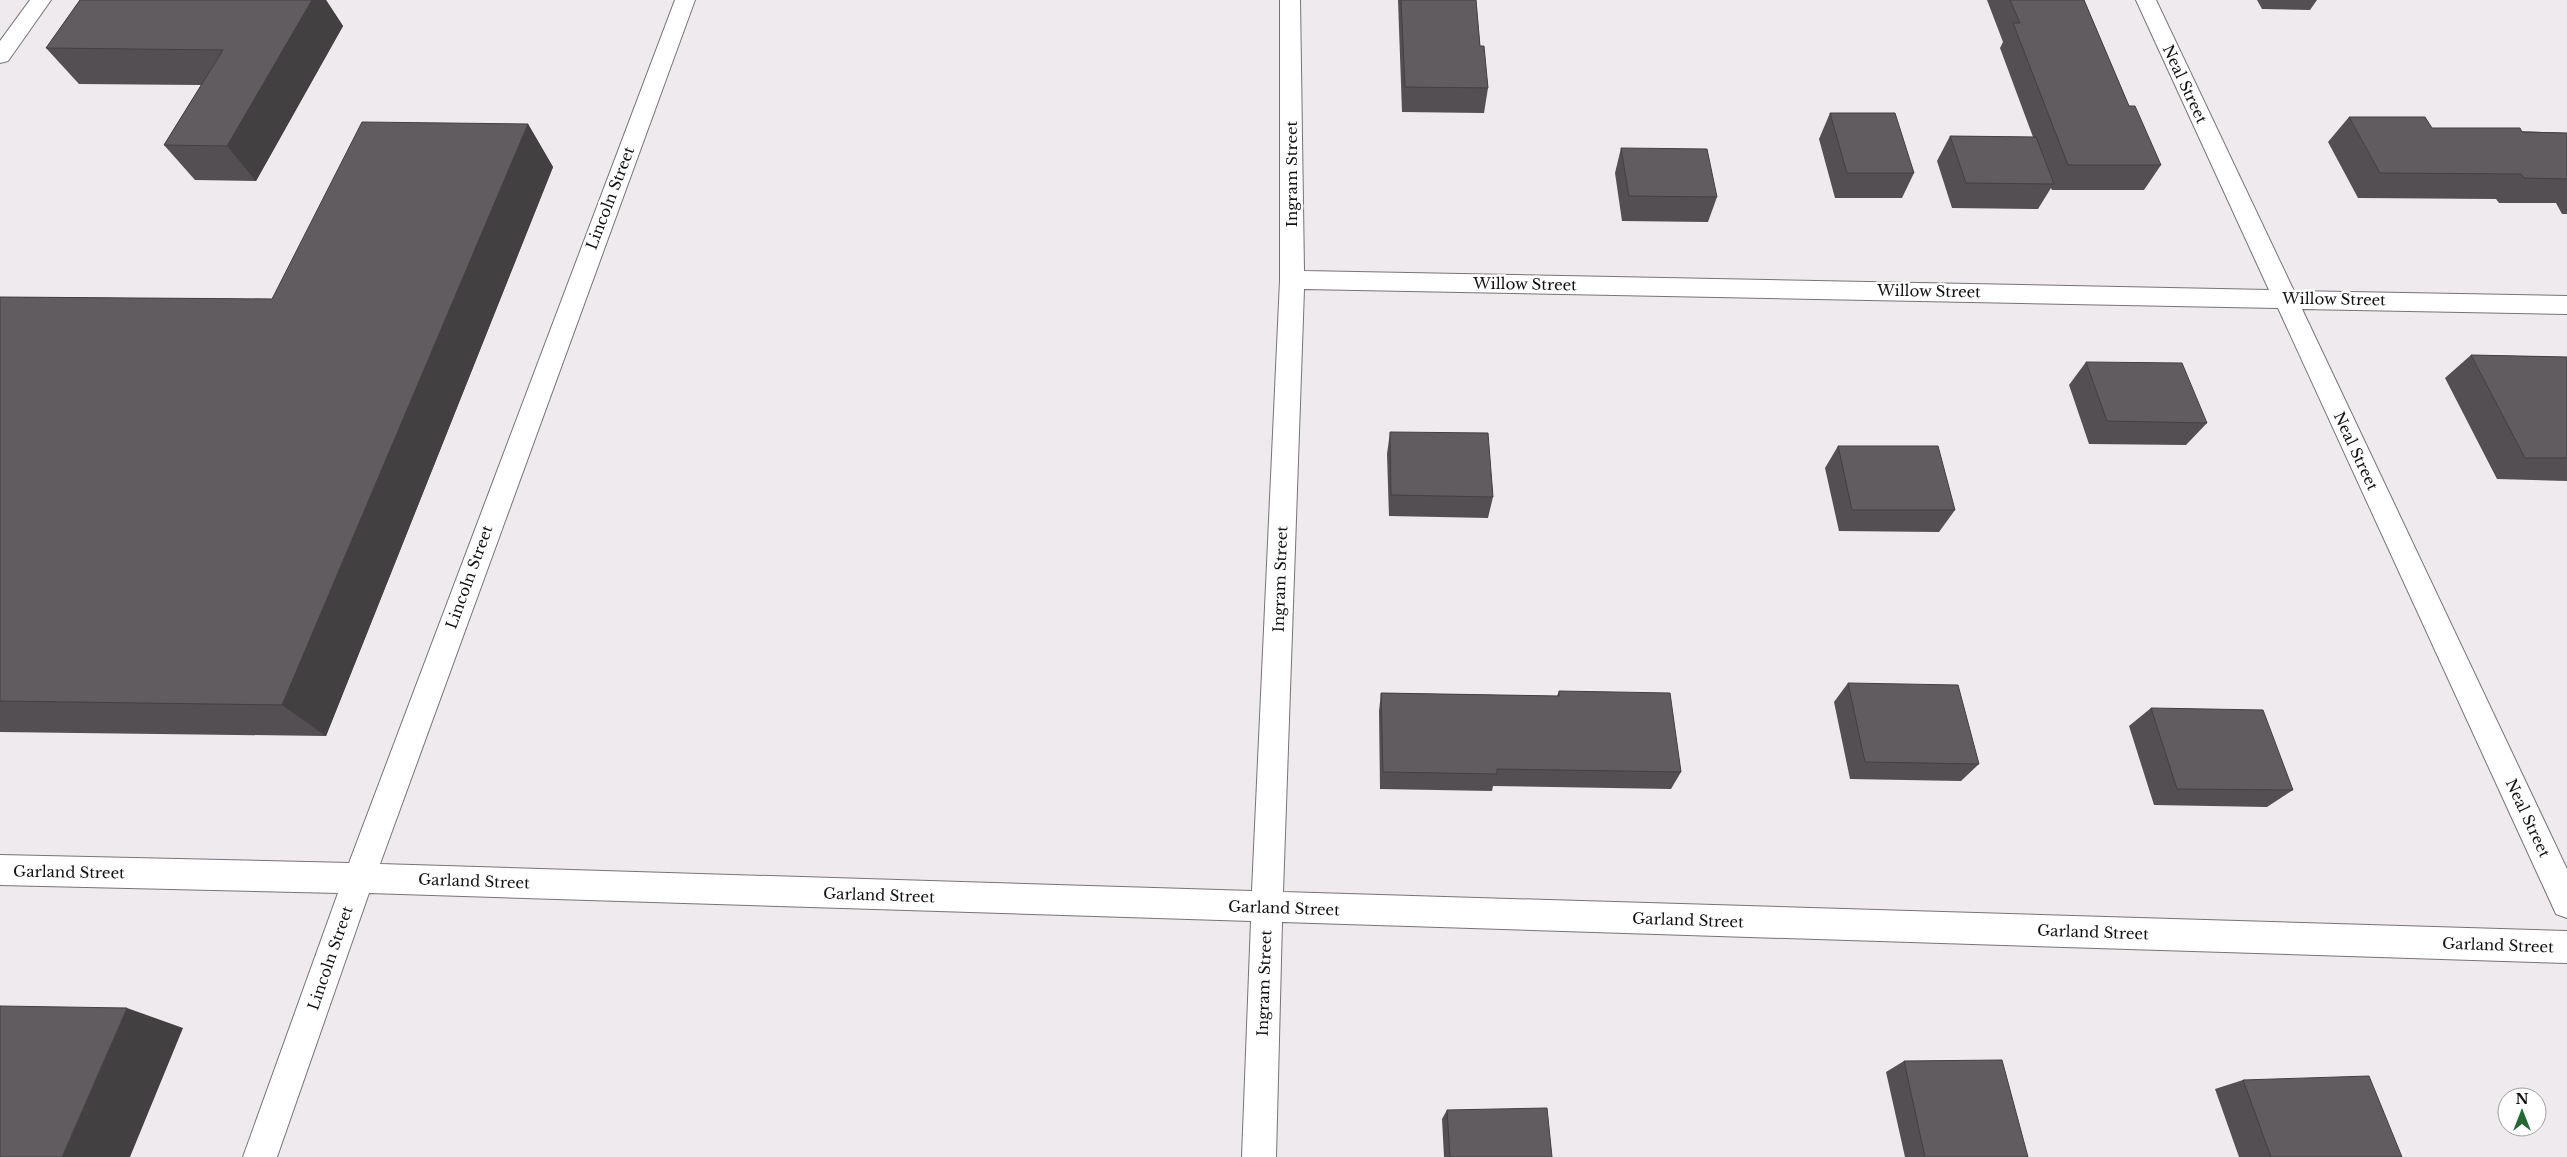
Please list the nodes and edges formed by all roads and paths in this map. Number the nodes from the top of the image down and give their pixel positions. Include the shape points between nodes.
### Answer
1 (41, 0) edge
2 (685, 0) edge
3 (1290, 0) edge
4 (2146, 0) edge
5 (0, 56) edge
6 (1292, 280) junction
7 (2284, 298) junction
8 (2567, 305) edge
9 (0, 870) edge
10 (359, 878) junction
11 (2567, 903) edge
12 (1267, 908) junction
13 (2567, 947) edge
14 (260, 1157) edge
15 (1259, 1157) edge

1 - 5 street
2 - 10 street, Lincoln Street
3 - 6 street, Ingram Street
4 - 7 street, Neal Street
6 - 7 street, Willow Street
6 - 12 street, Ingram Street
7 - 8 street, Willow Street
7 - 11 street, Neal Street
9 - 10 street, Garland Street
10 - 12 street, Garland Street
10 - 14 street, Lincoln Street
12 - 13 street, Garland Street
12 - 15 street, Ingram Street

